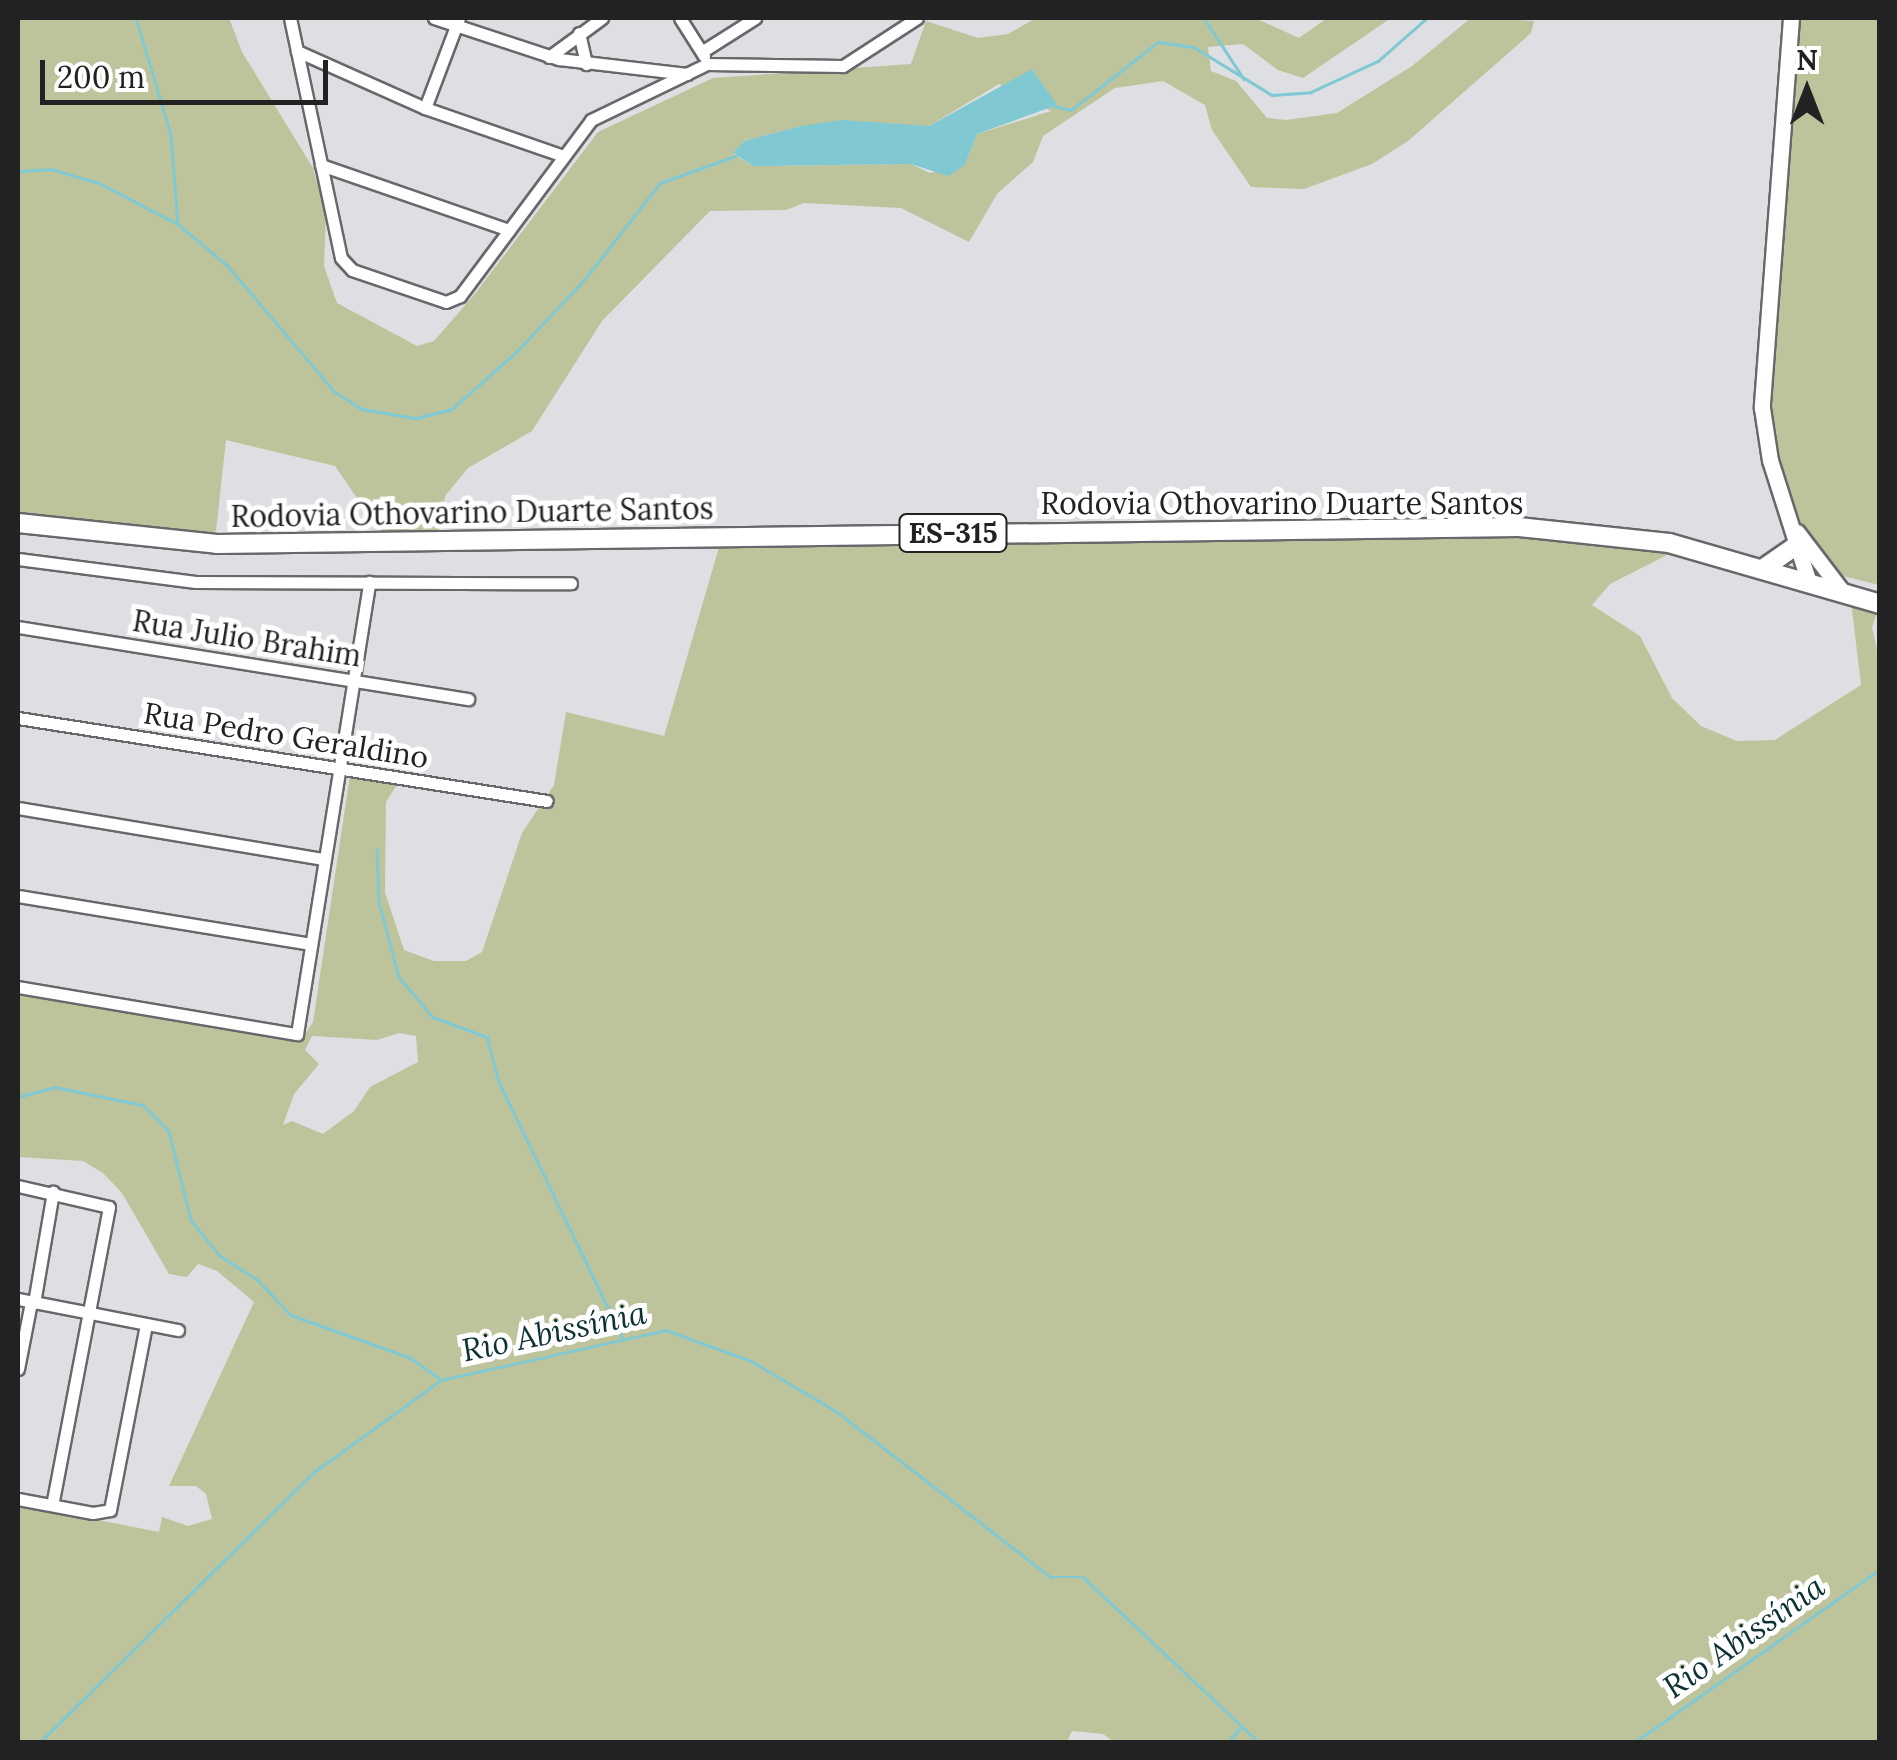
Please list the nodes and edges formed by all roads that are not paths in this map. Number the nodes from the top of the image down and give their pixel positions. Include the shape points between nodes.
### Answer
1 (290, 18) edge
2 (434, 18) edge
3 (602, 18) edge
4 (680, 18) edge
5 (755, 18) edge
6 (917, 18) edge
7 (1791, 18) edge
8 (458, 22) edge
9 (579, 33) junction
10 (702, 51) junction
11 (297, 52) junction
12 (549, 57) junction
13 (586, 64) junction
14 (707, 64) junction
15 (640, 69) junction
16 (687, 74) junction
17 (646, 94) junction
18 (425, 108) junction
19 (564, 156) junction
20 (321, 165) junction
21 (509, 230) junction
22 (18, 523) edge
23 (1792, 525) junction
24 (1797, 545) junction
25 (18, 559) edge
26 (1764, 568) junction
27 (1808, 580) junction
28 (370, 582) junction
29 (571, 584) dead end
30 (1842, 591) junction
31 (1880, 604) edge
32 (18, 626) edge
33 (353, 681) junction
34 (468, 699) dead end
35 (18, 718) edge
36 (339, 769) junction
37 (547, 802) dead end
38 (18, 808) edge
39 (324, 859) junction
40 (18, 896) edge
41 (311, 944) junction
42 (18, 987) edge
43 (18, 1186) edge
44 (53, 1192) junction
45 (28, 1301) edge
46 (89, 1313) junction
47 (146, 1324) junction
48 (178, 1330) dead end
49 (18, 1369) edge
50 (18, 1499) edge
51 (52, 1505) junction

1 - 11 street
2 - 8 street
3 - 9 street
4 - 10 street
5 - 10 street
6 - 14 street via 843,66
7 - 23 street via 1762,408 1770,460
8 - 12 street
8 - 18 street
9 - 12 street
9 - 13 street
10 - 14 street
11 - 18 street
11 - 20 street
12 - 13 street
13 - 15 street
14 - 16 street
15 - 16 street
15 - 17 street
16 - 17 street
17 - 19 street via 591,120
18 - 19 street
19 - 21 street
20 - 21 street
20 - 21 street via 344,263 423,295 456,299
22 - 26 main road, Rodovia Othovarino Duarte Santos / ES-315 via 217,544 1519,527 1669,543
23 - 24 street
23 - 30 street
24 - 26 main road
24 - 27 street
25 - 28 street via 196,582
26 - 27 main road, Rodovia Othovarino Duarte Santos / ES-315
27 - 30 main road, Rodovia Othovarino Duarte Santos / ES-315
28 - 29 street
28 - 33 street
30 - 31 main road, Rodovia Othovarino Duarte Santos / ES-315
32 - 33 street, Rua Julio Brahim
33 - 34 street, Rua Julio Brahim
33 - 36 street
35 - 36 street, Rua Pedro Geraldino
36 - 37 street, Rua Pedro Geraldino
36 - 39 street
38 - 39 street
39 - 41 street
40 - 41 street
41 - 42 street via 297,1034
43 - 44 street
44 - 45 street
44 - 46 street via 108,1203
45 - 46 street
45 - 49 street
46 - 47 street
46 - 51 street
47 - 48 street
47 - 51 street via 110,1510
50 - 51 street

